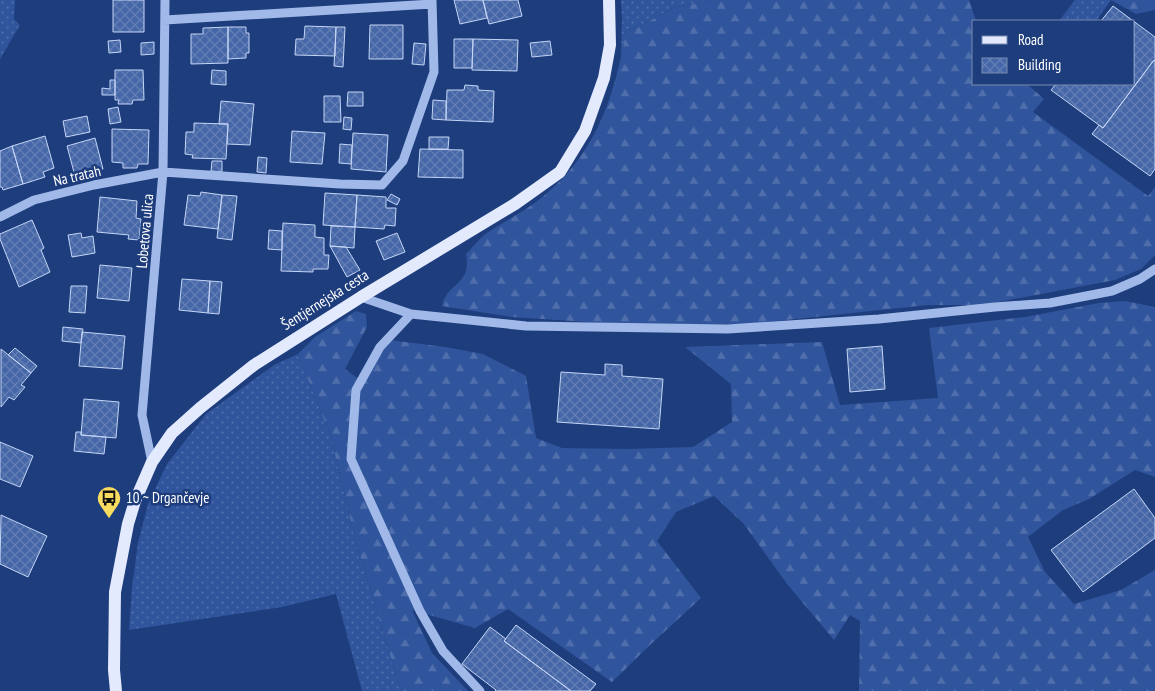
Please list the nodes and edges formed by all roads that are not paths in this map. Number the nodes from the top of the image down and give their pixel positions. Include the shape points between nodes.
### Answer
1 (165, 0) edge
2 (609, 0) edge
3 (432, 2) edge
4 (165, 20) junction
5 (164, 172) junction
6 (0, 217) edge
7 (1155, 269) edge
8 (361, 297) junction
9 (411, 314) junction
10 (152, 462) junction
11 (116, 691) edge
12 (480, 691) edge

1 - 4 street, Lobetova ulica
2 - 8 main road, Šentjernejska cesta via 610,45 604,78 585,131 560,172 515,204
3 - 4 street
3 - 5 street, Na tratah via 434,72 403,161 382,185
4 - 5 street, Lobetova ulica
5 - 6 street, Na tratah via 34,200
5 - 10 street, Lobetova ulica via 142,415
7 - 9 street via 1140,280 1112,291 1050,303 879,320 747,328 526,326
8 - 9 street
8 - 10 main road, Šentjernejska cesta via 254,365 172,433
9 - 12 street via 380,347 356,390 351,459 420,611 443,651
10 - 11 main road, Šentjernejska cesta via 135,501 119,566 115,592

